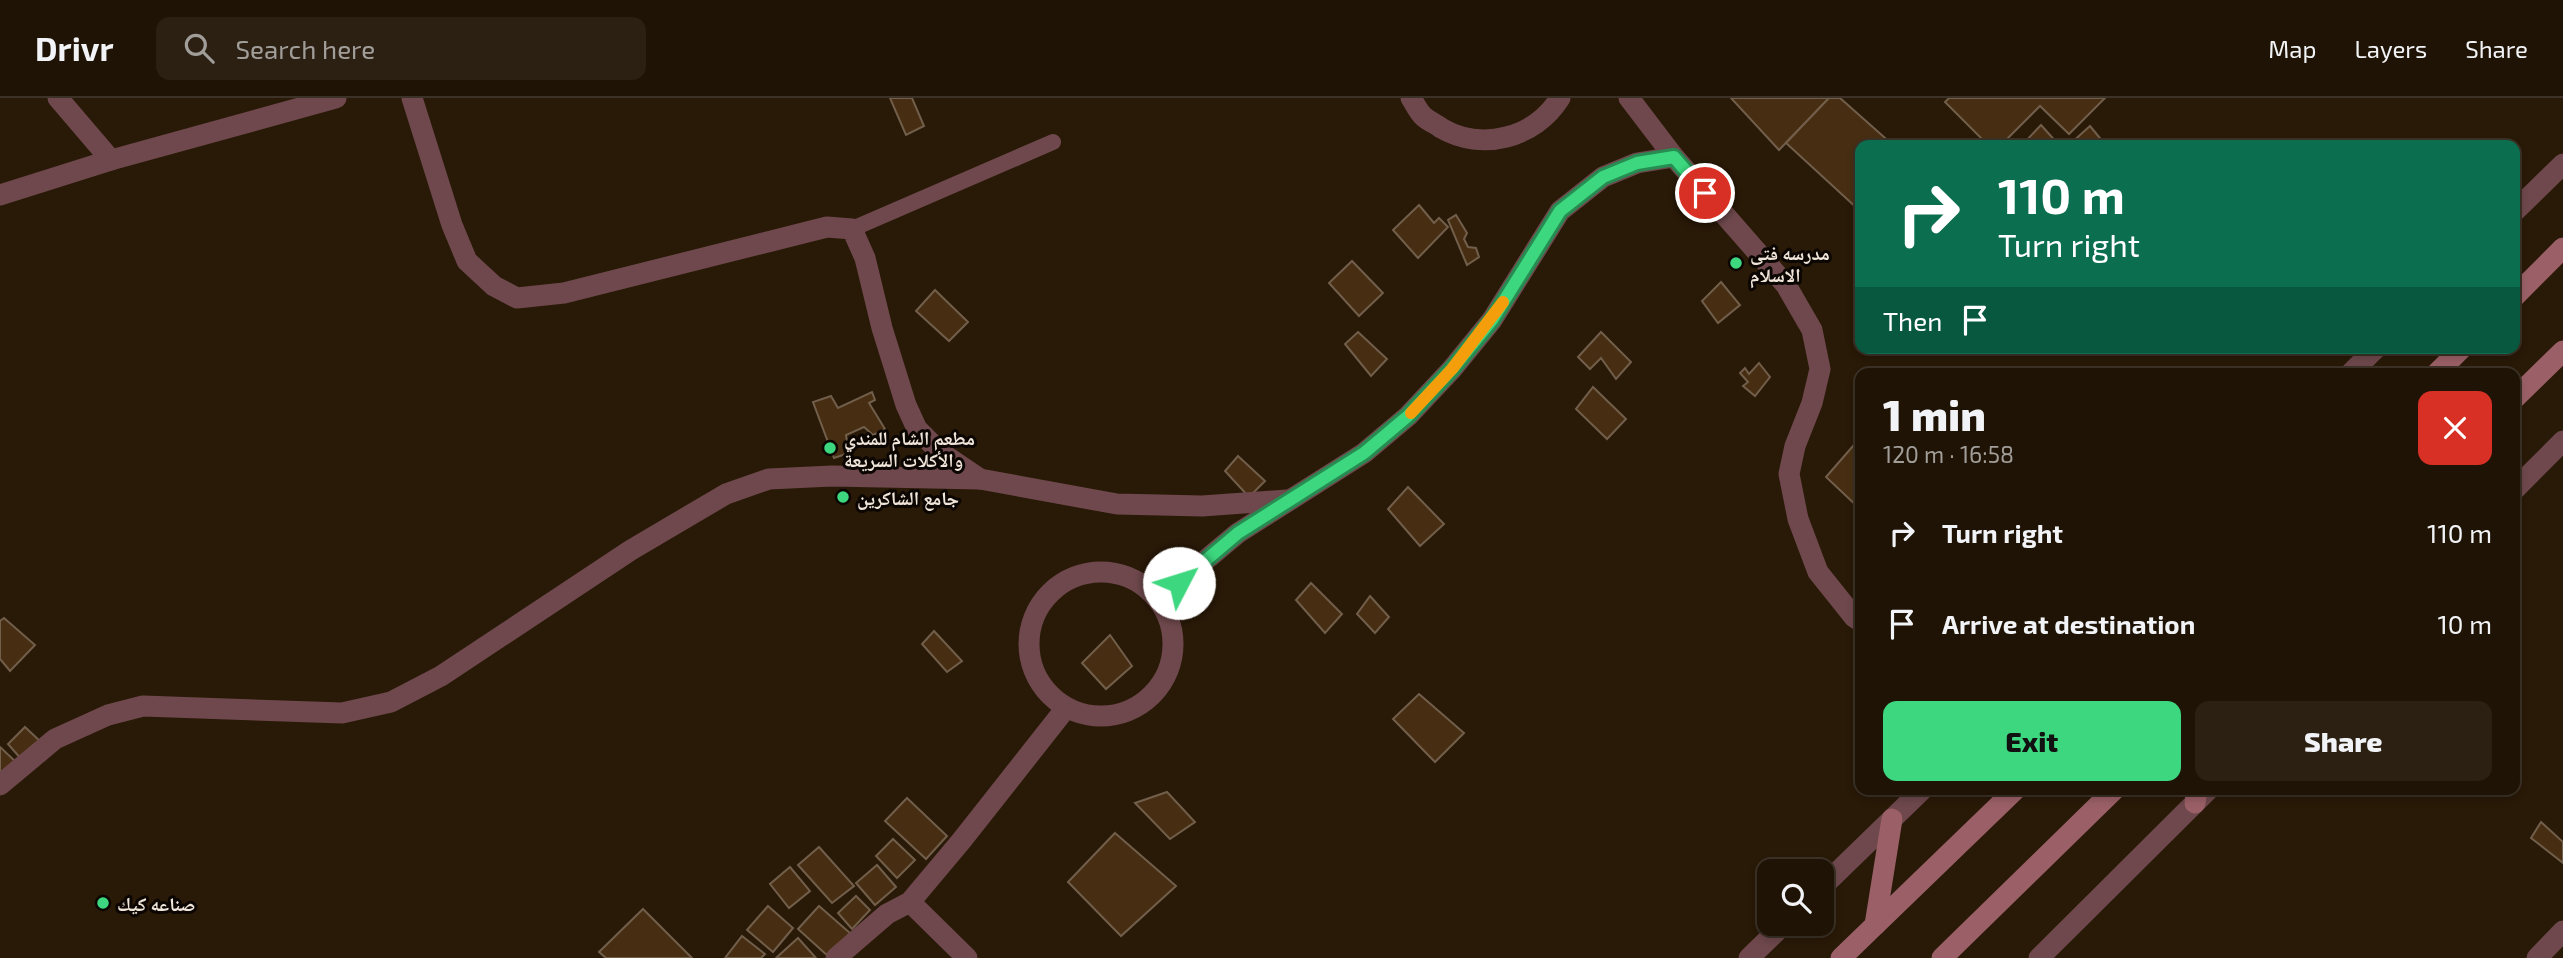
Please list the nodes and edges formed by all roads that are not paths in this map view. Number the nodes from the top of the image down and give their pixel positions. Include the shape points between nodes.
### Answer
1 (58, 98) edge
2 (336, 98) edge
3 (412, 98) edge
4 (1411, 98) edge
5 (1560, 98) edge
6 (1629, 98) edge
7 (1053, 142) dead end
8 (1674, 157) junction
9 (110, 160) junction
10 (2563, 164) edge
11 (0, 195) edge
12 (2520, 206) edge
13 (852, 229) junction
14 (2563, 248) edge
15 (2520, 291) edge
16 (2563, 351) edge
17 (2370, 354) edge
18 (2456, 354) edge
19 (2356, 368) edge
20 (2442, 368) edge
21 (2520, 393) edge
22 (2563, 442) edge
23 (980, 479) junction
24 (2520, 484) edge
25 (1287, 500) junction
26 (1159, 599) junction
27 (1855, 618) edge
28 (1066, 708) junction
29 (0, 785) edge
30 (1917, 795) edge
31 (2009, 795) edge
32 (2109, 795) edge
33 (2199, 795) edge
34 (1892, 819) junction
35 (1834, 875) edge
36 (910, 902) junction
37 (1875, 925) junction
38 (2563, 931) edge
39 (1772, 936) edge
40 (2048, 955) edge
41 (836, 958) edge
42 (967, 958) edge
43 (1749, 958) edge
44 (1841, 958) edge
45 (1942, 958) edge
46 (2536, 958) edge

1 - 9 street
2 - 9 street
3 - 13 street via 467,261 494,286 517,298 564,293 827,227
4 - 5 street via 1424,117 1454,135 1489,141 1523,133 1551,112
6 - 8 street
7 - 13 lane
8 - 25 street via 1637,163 1603,177 1560,211 1492,320 1408,416 1364,453
8 - 27 street via 1786,285 1812,330 1820,369 1790,474 1798,519 1818,572
9 - 11 street
10 - 12 street
13 - 23 street via 917,429 940,453
14 - 15 main road
16 - 21 main road
17 - 19 street
18 - 20 main road
22 - 24 street
23 - 25 street via 1117,504 1202,506
23 - 29 street via 768,479 726,494 631,550 441,676 391,702 342,713 142,706 108,715 55,739
25 - 26 street via 1238,533
26 - 28 street via 1172,625 1174,653 1165,681 1147,702 1121,715 1093,717
26 - 28 street via 1137,581 1110,572 1082,574 1056,587 1038,608 1029,636 1031,664 1044,690
28 - 36 street
30 - 34 street
31 - 37 main road
32 - 45 main road
33 - 40 street
34 - 35 street
34 - 37 main road
36 - 41 street via 887,914
36 - 42 street
37 - 44 main road
38 - 46 street
39 - 43 street

